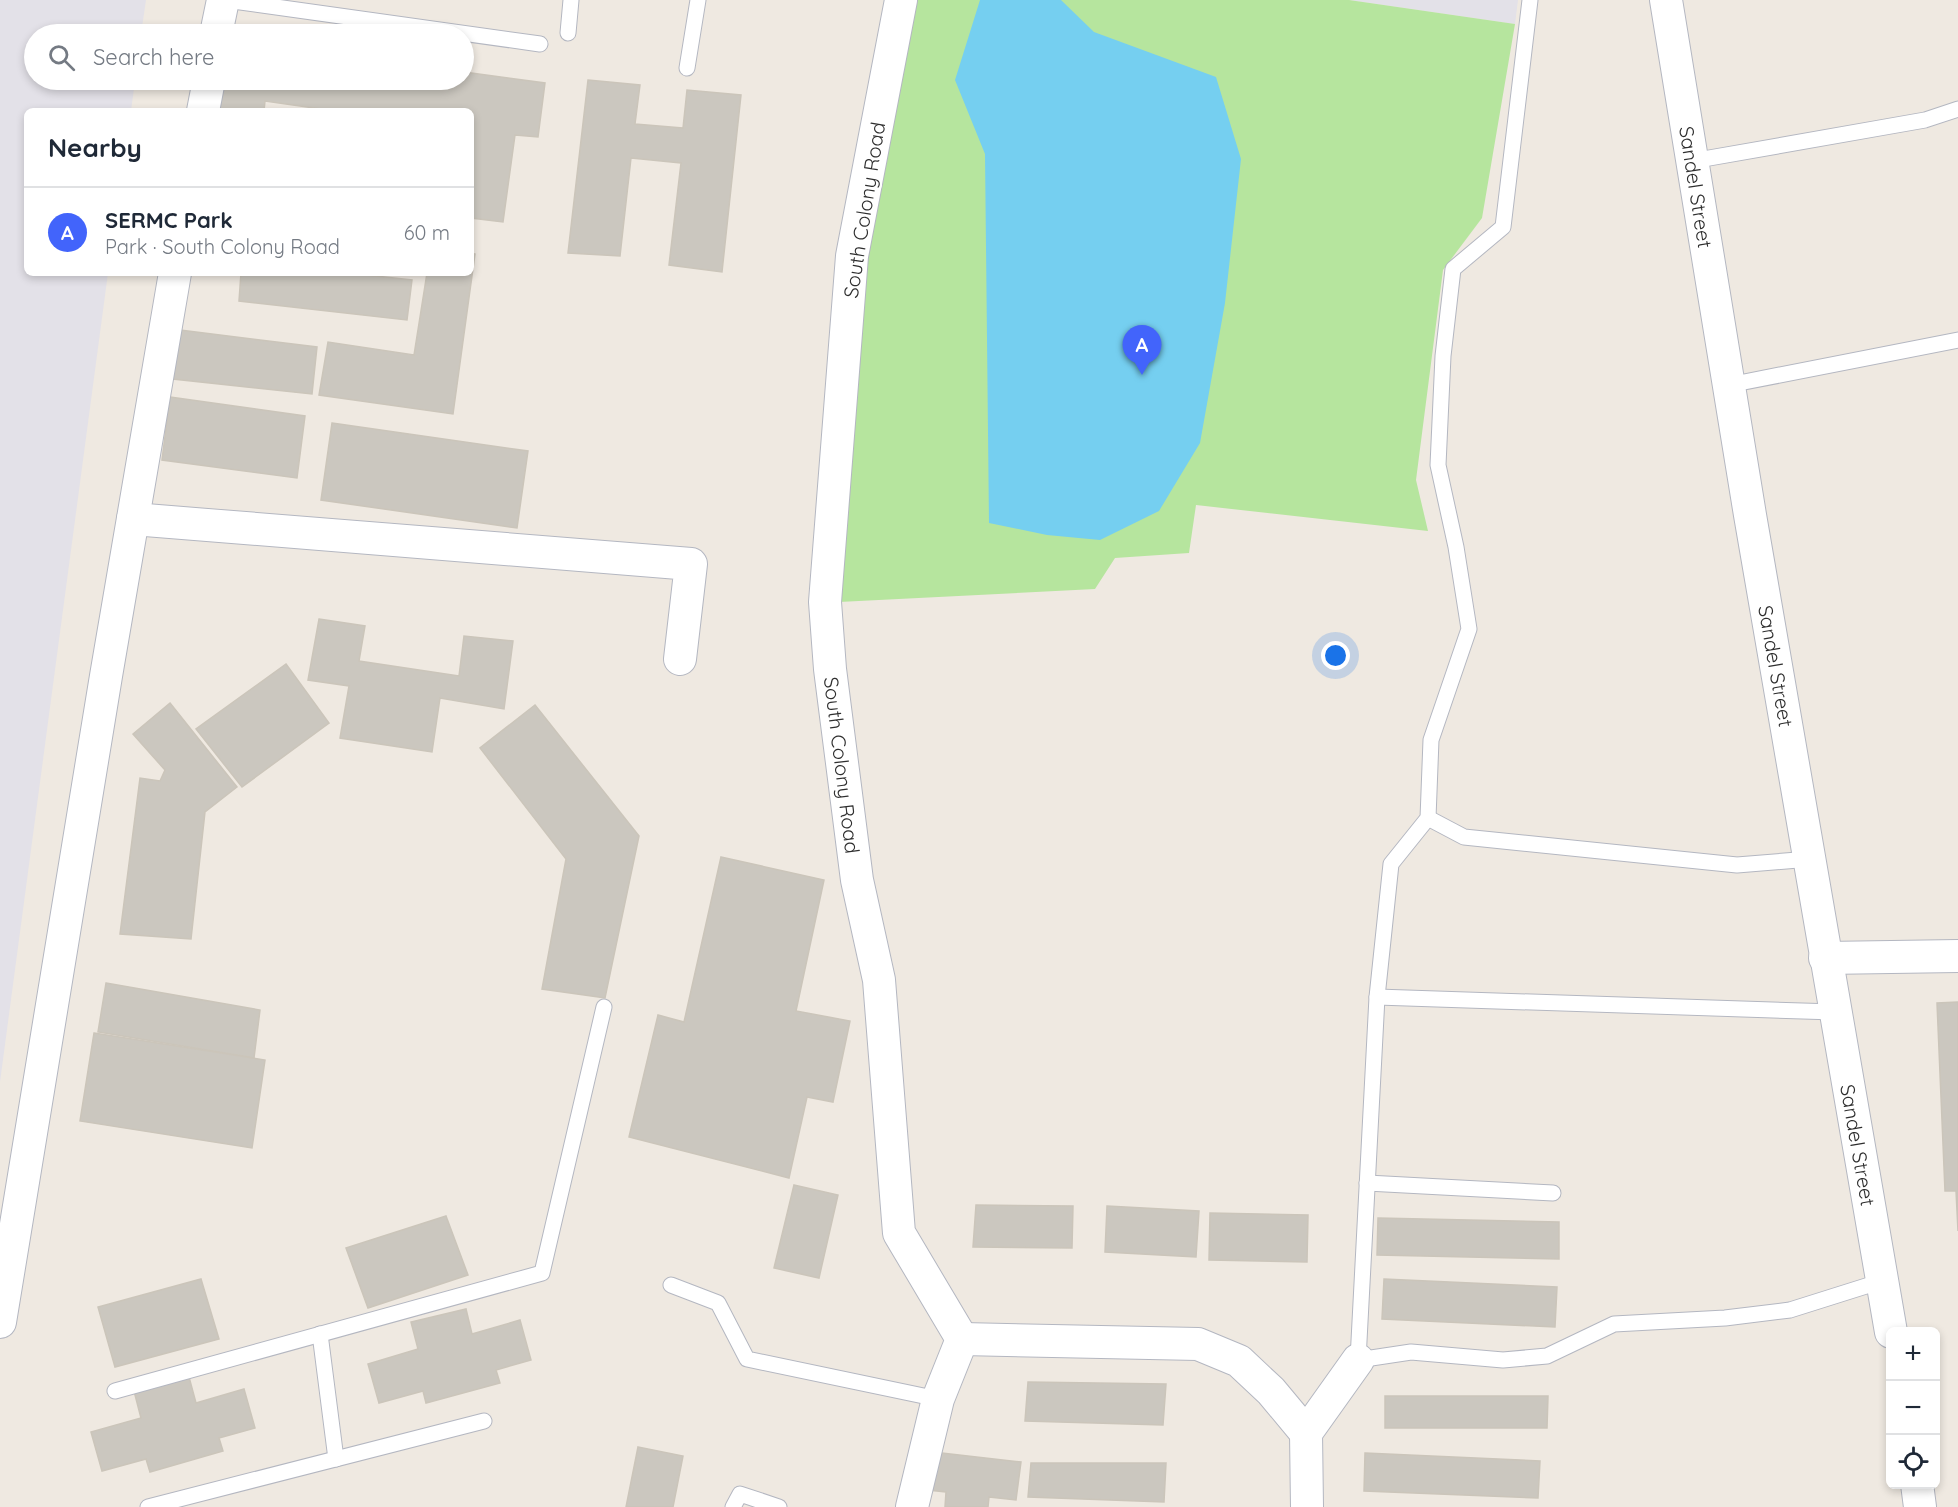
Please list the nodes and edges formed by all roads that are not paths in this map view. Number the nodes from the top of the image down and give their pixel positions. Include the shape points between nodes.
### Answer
1 (224, 0) edge
2 (571, 0) edge
3 (698, 0) edge
4 (901, 0) edge
5 (1530, 0) edge
6 (1666, 0) edge
7 (218, 24) edge
8 (396, 24) edge
9 (568, 33) dead end
10 (474, 35) edge
11 (540, 44) dead end
12 (687, 69) dead end
13 (206, 90) edge
14 (203, 108) edge
15 (1958, 110) edge
16 (1692, 161) junction
17 (174, 276) edge
18 (1958, 340) edge
19 (1729, 385) junction
20 (133, 519) junction
21 (680, 659) dead end
22 (1428, 818) junction
23 (1810, 859) junction
24 (1958, 956) edge
25 (1825, 958) junction
26 (1377, 997) junction
27 (604, 1006) dead end
28 (1835, 1012) junction
29 (1367, 1183) junction
30 (1553, 1193) dead end
31 (1882, 1281) junction
32 (671, 1285) dead end
33 (0, 1322) edge
34 (1890, 1327) edge
35 (320, 1334) junction
36 (962, 1339) junction
37 (1358, 1360) junction
38 (115, 1391) dead end
39 (938, 1400) junction
40 (484, 1421) dead end
41 (1306, 1433) junction
42 (336, 1459) junction
43 (1918, 1489) edge
44 (148, 1507) edge
45 (733, 1507) edge
46 (779, 1507) edge
47 (912, 1507) edge
48 (1307, 1507) edge
49 (1920, 1507) edge

1 - 7 street
1 - 8 lane
2 - 9 lane
3 - 12 lane
4 - 36 street, South Colony Road via 852,256 825,602 857,880 879,980 899,1233
5 - 22 lane via 1503,227 1453,269 1443,356 1438,465 1468,629 1431,740
6 - 16 street, Sandel Street
10 - 11 lane
13 - 14 street
15 - 16 lane via 1925,120
16 - 19 street, Sandel Street
17 - 20 street
18 - 19 lane
19 - 23 street, Sandel Street
20 - 21 street via 692,564
20 - 33 street
22 - 23 lane via 1464,837 1737,865
22 - 26 lane via 1390,864
23 - 25 street, Sandel Street
24 - 25 street
25 - 28 street, Sandel Street
26 - 28 lane
26 - 29 lane
27 - 35 lane via 542,1273
28 - 31 street, Sandel Street
29 - 30 lane
29 - 37 lane
31 - 34 street, Sandel Street
31 - 37 lane via 1790,1310 1614,1324 1547,1356 1503,1360 1411,1352
32 - 39 lane via 718,1303 747,1359
35 - 38 lane
35 - 42 lane
36 - 39 street
36 - 41 street via 1198,1344 1239,1361
37 - 41 street
39 - 47 street
40 - 42 lane
41 - 48 street
42 - 44 lane
43 - 49 street
45 - 46 lane via 740,1494

